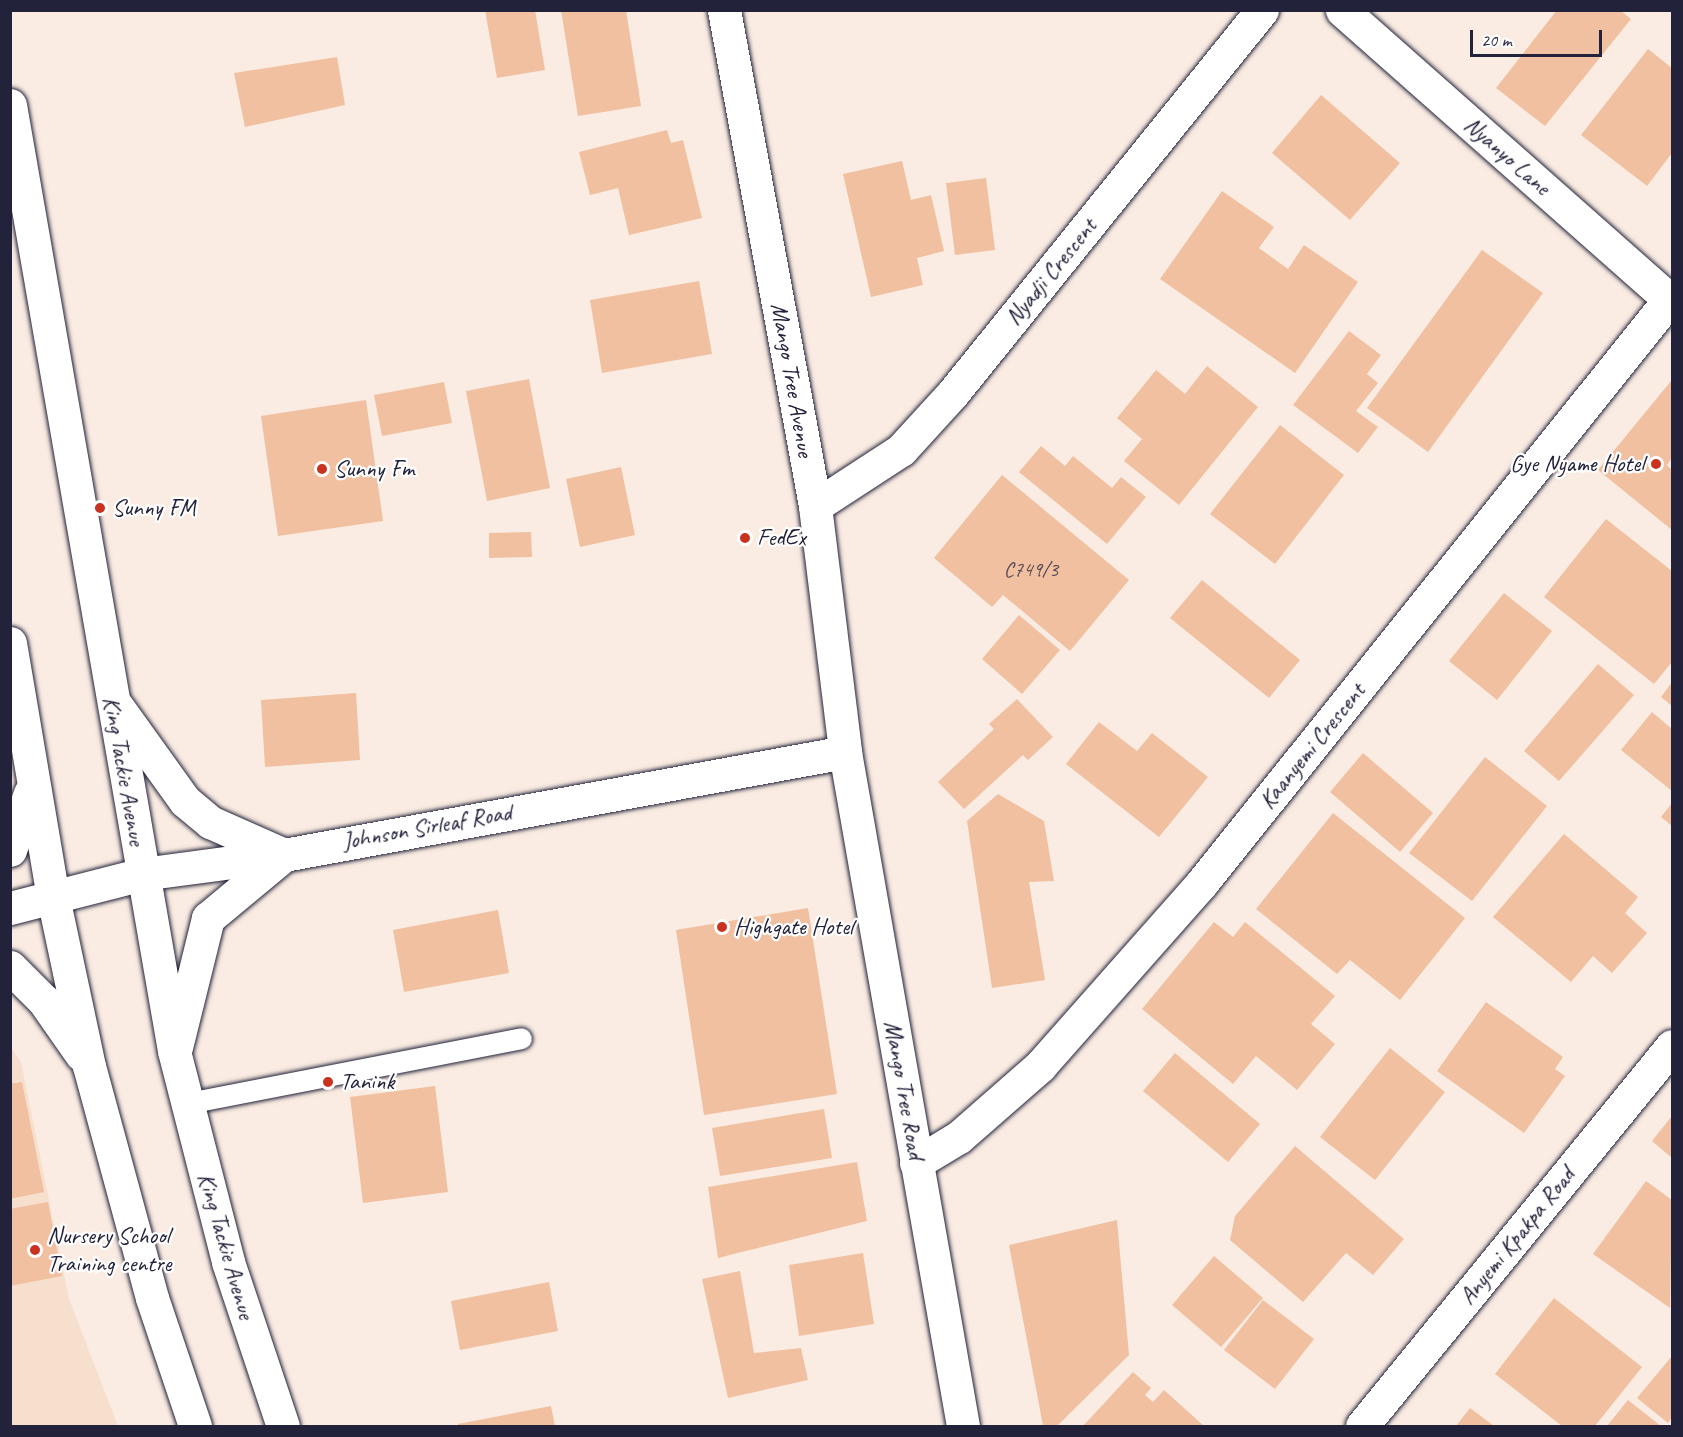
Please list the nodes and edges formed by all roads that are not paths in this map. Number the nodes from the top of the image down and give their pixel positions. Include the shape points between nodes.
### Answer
1 (724, 10) edge
2 (1262, 10) edge
3 (1342, 10) edge
4 (10, 105) edge
5 (1672, 299) edge
6 (814, 506) junction
7 (10, 643) edge
8 (112, 698) junction
9 (845, 752) junction
10 (32, 783) junction
11 (10, 850) edge
12 (284, 855) junction
13 (142, 874) junction
14 (53, 897) junction
15 (10, 908) edge
16 (10, 967) edge
17 (521, 1038) dead end
18 (1672, 1046) edge
19 (174, 1051) junction
20 (89, 1066) junction
21 (188, 1103) junction
22 (916, 1162) junction
23 (195, 1426) edge
24 (283, 1426) edge
25 (963, 1426) edge
26 (1362, 1426) edge

1 - 6 street, Mango Tree Avenue
2 - 6 street, Nyadji Crescent via 953,393 901,450
3 - 5 street, Nyanyo Lane
4 - 8 street, King Tackie Avenue
5 - 22 street, Kaanyemi Crescent via 1201,884 1040,1066 959,1137
6 - 9 street, Mango Tree Avenue
7 - 10 street
8 - 12 street via 185,801 210,822
8 - 13 street, King Tackie Avenue
9 - 12 street, Johnson Sirleaf Road
9 - 22 street, Mango Tree Road
10 - 11 street
10 - 14 street
12 - 13 street, Johnson Sirleaf Road
12 - 19 street via 208,918
13 - 14 street, Johnson Sirleaf Road
13 - 19 street, King Tackie Avenue
14 - 15 street, Johnson Sirleaf Road
14 - 20 street
16 - 20 street via 44,1001
17 - 21 lane
18 - 26 street, Anyemi Kpakpa Road
19 - 21 street, King Tackie Avenue
20 - 23 street via 152,1298
21 - 24 street, King Tackie Avenue via 228,1262
22 - 25 street, Mango Tree Road

